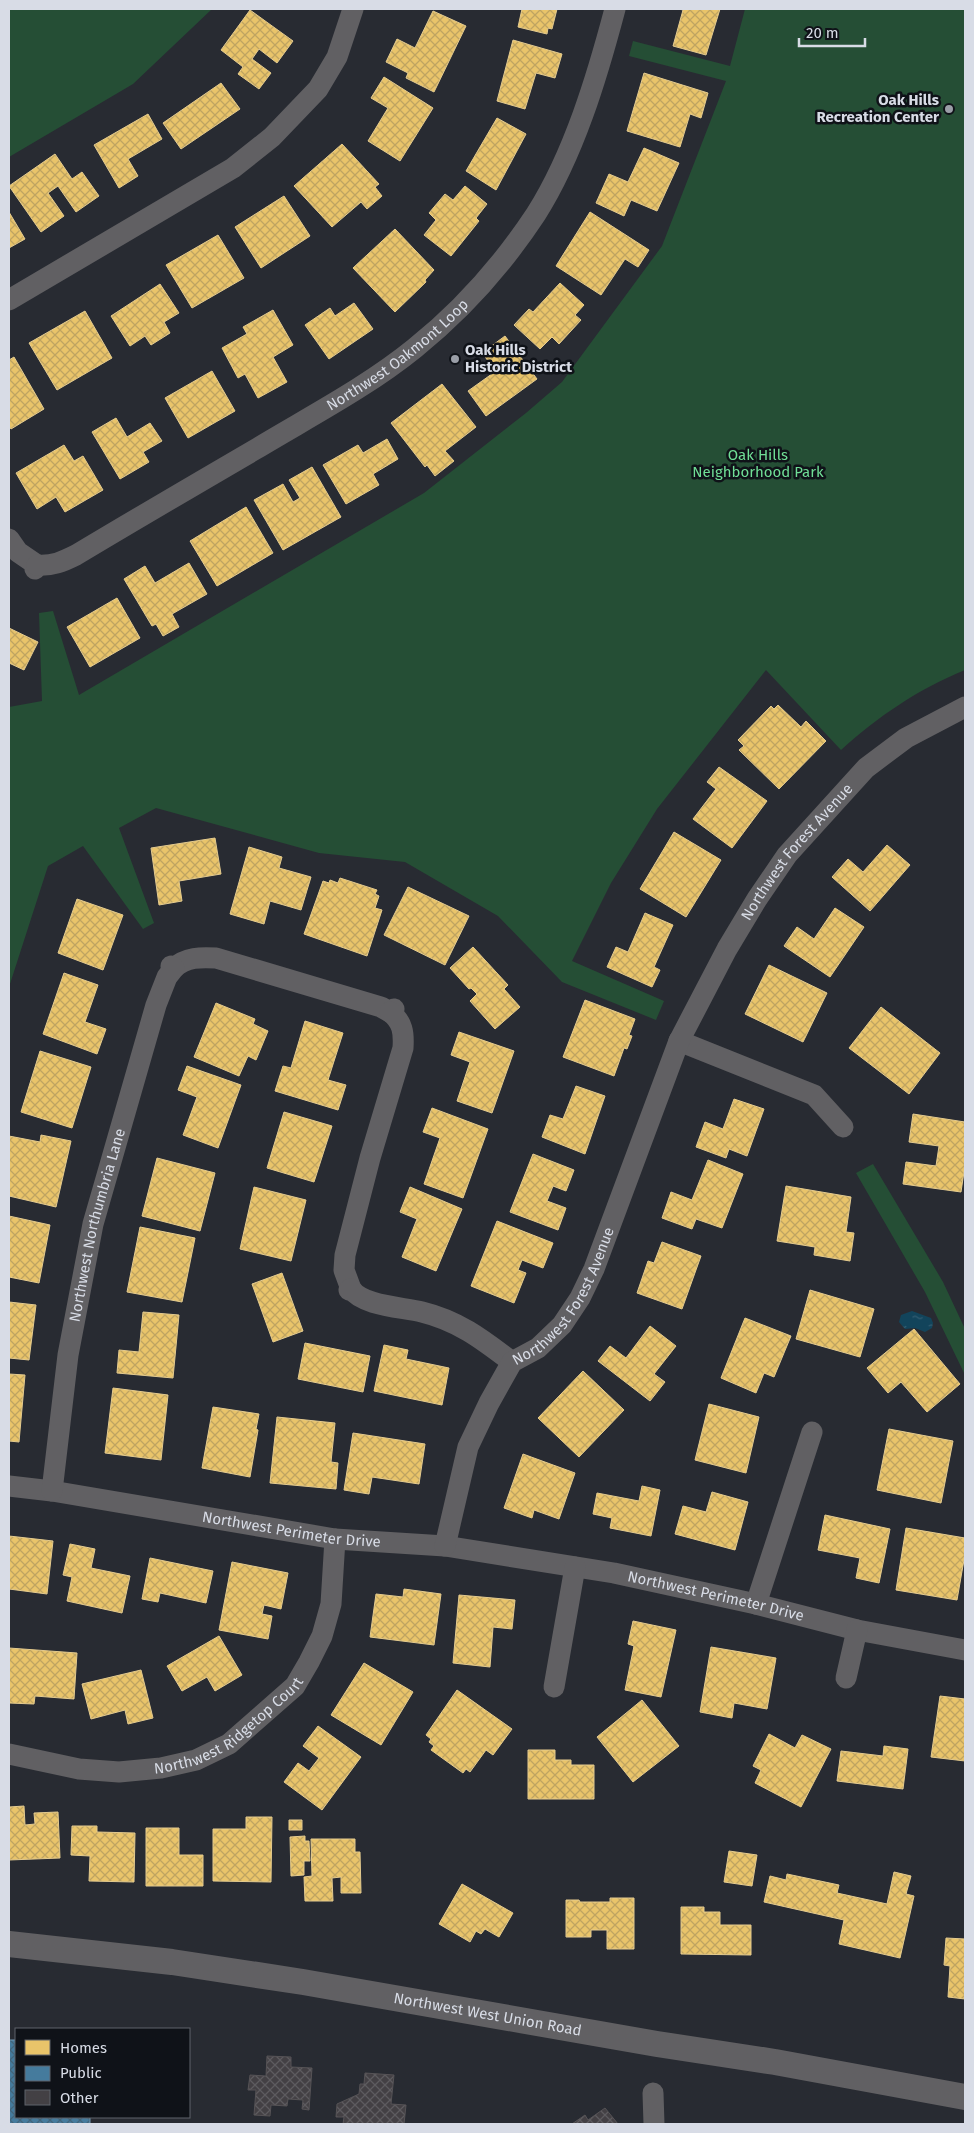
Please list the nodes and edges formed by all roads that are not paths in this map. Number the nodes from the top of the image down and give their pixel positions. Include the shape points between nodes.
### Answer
1 (353, 9) edge
2 (615, 9) edge
3 (9, 300) edge
4 (9, 539) edge
5 (965, 706) edge
6 (679, 1041) junction
7 (843, 1127) dead end
8 (512, 1362) junction
9 (812, 1432) dead end
10 (9, 1486) edge
11 (52, 1491) junction
12 (335, 1539) junction
13 (445, 1546) junction
14 (575, 1566) junction
15 (756, 1604) junction
16 (857, 1630) junction
17 (965, 1650) edge
18 (846, 1678) dead end
19 (554, 1687) dead end
20 (9, 1754) edge
21 (9, 1944) edge
22 (653, 2093) dead end
23 (965, 2097) edge
24 (654, 2124) edge

1 - 3 street via 337,57 318,89 272,137 233,168
2 - 4 street, Northwest Oakmont Loop via 587,102 554,180 536,213 476,290 416,348 301,422 60,563 36,567 18,552
5 - 6 street, Northwest Forest Avenue via 906,738 866,768 793,848 757,899
6 - 7 street via 814,1095
6 - 8 street, Northwest Forest Avenue via 580,1298 562,1325 538,1348
8 - 11 street, Northwest Northumbria Lane via 468,1329 423,1312 364,1300 350,1289 344,1270 345,1255 403,1048 404,1032 392,1010 216,958 184,961 173,967 156,1005 93,1224 68,1355
8 - 13 street, Northwest Forest Avenue via 468,1447
9 - 15 street
10 - 11 street, Northwest Perimeter Drive
11 - 12 street, Northwest Perimeter Drive
12 - 13 street, Northwest Perimeter Drive
12 - 20 street, Northwest Ridgetop Court via 330,1604 322,1636 309,1662 294,1686 229,1744 196,1760 161,1768 119,1772 79,1768
13 - 14 street, Northwest Perimeter Drive
14 - 15 street, Northwest Perimeter Drive
14 - 19 street
15 - 16 street, Northwest Perimeter Drive
16 - 17 street, Northwest Perimeter Drive
16 - 18 street
21 - 23 street, Northwest West Union Road via 172,1962 303,1982
22 - 24 street

